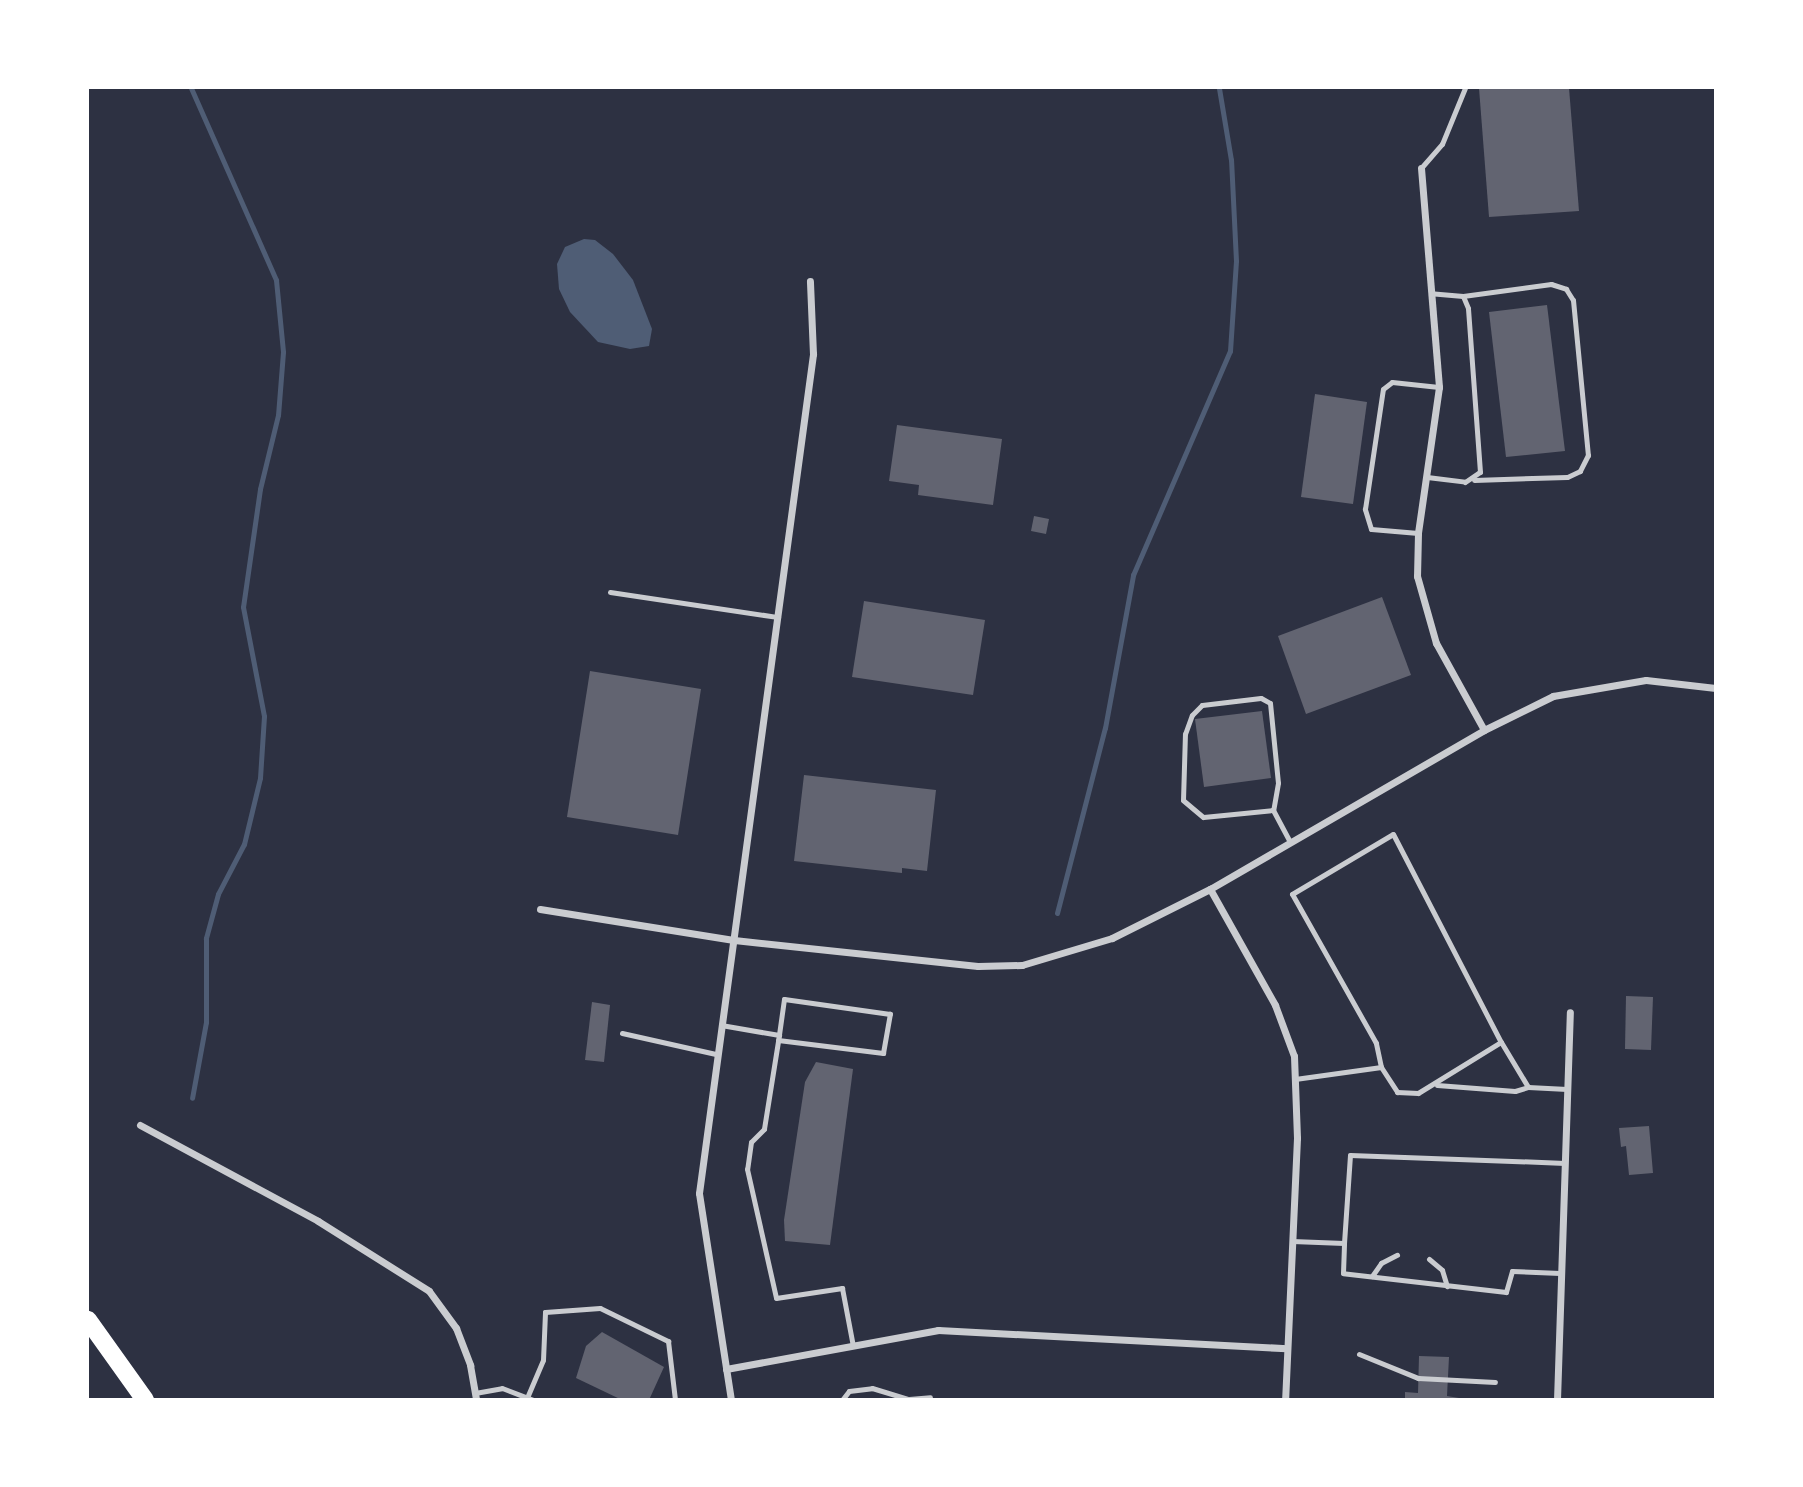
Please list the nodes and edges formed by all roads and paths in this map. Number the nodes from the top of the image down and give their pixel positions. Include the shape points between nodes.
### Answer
1 (1465, 88) edge
2 (1421, 168) joint
3 (810, 281) dead end
4 (1431, 293) junction
5 (1463, 296) junction
6 (1439, 387) junction
7 (1427, 477) junction
8 (1474, 480) junction
9 (1418, 533) junction
10 (610, 592) dead end
11 (778, 617) junction
12 (1716, 688) edge
13 (1483, 730) junction
14 (1273, 810) junction
15 (1290, 842) junction
16 (1210, 889) junction
17 (540, 909) dead end
18 (734, 940) junction
19 (1570, 1012) dead end
20 (721, 1025) junction
21 (622, 1032) dead end
22 (778, 1038) junction
23 (1502, 1042) junction
24 (716, 1054) junction
25 (1381, 1067) junction
26 (1295, 1079) junction
27 (1437, 1085) junction
28 (1528, 1087) junction
29 (1567, 1089) junction
30 (140, 1125) dead end
31 (1565, 1163) junction
32 (1292, 1241) junction
33 (1344, 1243) junction
34 (1397, 1255) dead end
35 (1429, 1259) dead end
36 (1560, 1273) junction
37 (1371, 1276) junction
38 (1447, 1286) junction
39 (88, 1320) edge
40 (853, 1346) junction
41 (1287, 1348) junction
42 (1359, 1354) dead end
43 (726, 1369) junction
44 (1495, 1382) dead end
45 (475, 1396) edge
46 (930, 1397) dead end
47 (526, 1398) edge
48 (145, 1399) edge
49 (533, 1399) edge
50 (675, 1399) edge
51 (731, 1399) edge
52 (842, 1399) edge
53 (908, 1399) edge
54 (1285, 1399) edge
55 (1557, 1399) edge

1 - 2 lane via 1442,144
2 - 4 street
3 - 11 street via 813,354
4 - 5 lane
4 - 6 street
5 - 8 lane via 1478,420 1480,472
5 - 8 lane via 1551,284 1566,289 1573,300 1588,455 1580,471 1566,477
6 - 7 street
6 - 9 lane via 1392,382 1383,389 1365,509 1371,528
7 - 8 lane via 1450,483
7 - 9 street
9 - 13 street via 1417,576 1424,608 1436,643
10 - 11 lane
11 - 18 street
12 - 13 street via 1647,680 1585,687 1553,696
13 - 15 street
14 - 14 lane via 1278,783 1270,703 1261,698 1202,705 1192,715 1185,734 1182,800 1203,817
14 - 15 lane
15 - 16 street
16 - 18 street via 1112,938 1022,965 978,966
16 - 26 street via 1275,1004 1294,1056
17 - 18 street
18 - 20 street
19 - 29 street
20 - 22 lane
20 - 24 street
21 - 24 lane
22 - 22 lane via 784,999 890,1014 883,1053
22 - 40 lane via 764,1129 751,1142 747,1168 767,1266 776,1298 842,1288
23 - 25 lane via 1393,834 1292,894 1376,1043
23 - 27 lane
23 - 28 lane
24 - 43 street via 699,1194
25 - 26 lane
25 - 27 lane via 1397,1092 1418,1093
26 - 32 street
27 - 28 lane via 1516,1091
28 - 29 lane
29 - 31 street
30 - 45 street via 318,1222 429,1292 456,1328
31 - 33 lane via 1350,1156
31 - 36 street
32 - 33 lane
32 - 41 street
33 - 37 lane via 1343,1273
34 - 37 lane via 1381,1263
35 - 38 lane via 1442,1270
36 - 38 lane via 1512,1271 1506,1292
36 - 55 street
37 - 38 lane
39 - 48 highway
40 - 41 street via 938,1330
40 - 43 street
41 - 54 street
42 - 44 lane via 1418,1378
43 - 51 street
45 - 47 lane via 502,1388
46 - 53 lane
47 - 49 lane
47 - 50 lane via 543,1360 545,1312 600,1308 668,1342
52 - 53 lane via 849,1391 872,1388

